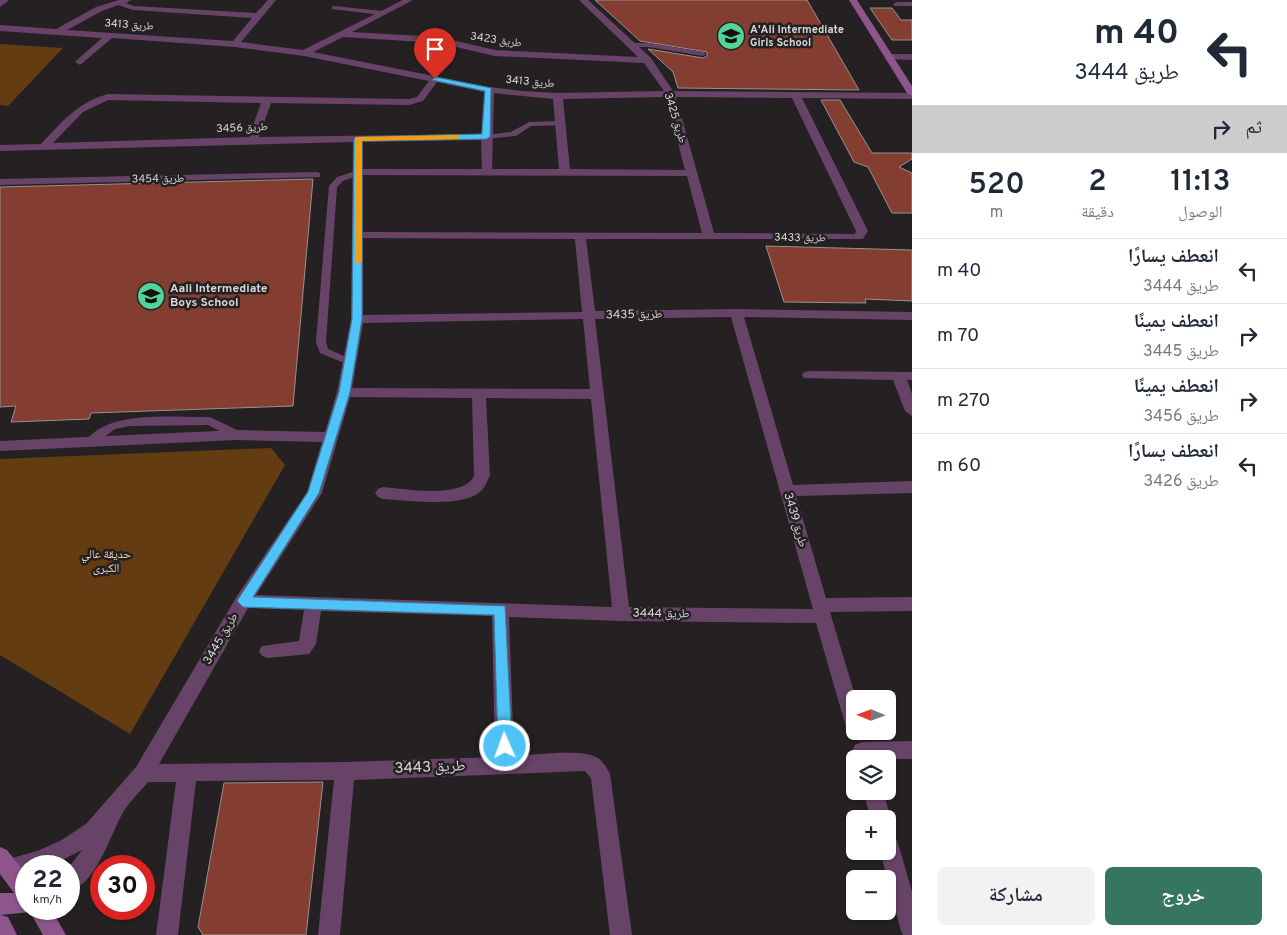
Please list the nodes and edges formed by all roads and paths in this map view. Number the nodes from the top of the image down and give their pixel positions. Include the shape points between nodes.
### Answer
1 (272, 0) edge
2 (409, 0) edge
3 (583, 0) edge
4 (852, 0) edge
5 (123, 1) edge
6 (897, 4) dead end
7 (912, 4) edge
8 (334, 8) dead end
9 (382, 13) junction
10 (259, 16) junction
11 (0, 28) edge
12 (59, 31) junction
13 (342, 34) junction
14 (110, 35) junction
15 (235, 44) junction
16 (631, 45) junction
17 (304, 53) junction
18 (703, 54) dead end
19 (912, 57) edge
20 (890, 58) junction
21 (648, 60) junction
22 (80, 62) dead end
23 (435, 79) junction
24 (912, 83) edge
25 (488, 90) junction
26 (670, 94) junction
27 (795, 94) junction
28 (912, 94) edge
29 (558, 96) junction
30 (267, 100) junction
31 (561, 123) junction
32 (486, 137) junction
33 (358, 139) junction
34 (253, 140) junction
35 (0, 148) edge
36 (44, 148) junction
37 (359, 172) junction
38 (487, 172) junction
39 (565, 173) junction
40 (692, 173) junction
41 (316, 175) dead end
42 (0, 182) edge
43 (358, 235) junction
44 (580, 236) junction
45 (709, 236) junction
46 (736, 313) junction
47 (588, 316) junction
48 (912, 316) edge
49 (357, 319) junction
50 (349, 362) junction
51 (809, 375) dead end
52 (905, 376) edge
53 (344, 392) junction
54 (479, 392) junction
55 (598, 394) junction
56 (912, 411) edge
57 (332, 437) junction
58 (0, 446) edge
59 (912, 487) edge
60 (786, 491) junction
61 (383, 493) dead end
62 (243, 601) junction
63 (314, 604) junction
64 (912, 604) edge
65 (500, 610) junction
66 (821, 610) junction
67 (622, 614) junction
68 (268, 651) dead end
69 (846, 696) edge
70 (912, 750) edge
71 (896, 752) edge
72 (505, 765) junction
73 (345, 771) junction
74 (143, 773) junction
75 (188, 773) junction
76 (113, 810) junction
77 (893, 860) edge
78 (5, 862) edge
79 (80, 871) edge
80 (15, 876) edge
81 (15, 903) edge
82 (0, 904) edge
83 (46, 920) edge
84 (0, 925) edge
85 (911, 928) edge
86 (6, 935) edge
87 (55, 935) edge
88 (167, 935) edge
89 (329, 935) edge
90 (622, 935) edge

1 - 10 street
2 - 9 street
3 - 16 street, طريق 3425
4 - 20 street
5 - 10 street via 133,8
5 - 12 street via 99,9
6 - 7 street
8 - 9 lane
9 - 13 street
10 - 15 street
11 - 12 street, طريق 3413
12 - 14 street, طريق 3413
13 - 17 street
13 - 21 street, طريق 3423 via 439,40 495,53
14 - 15 street, طريق 3413
14 - 22 street
15 - 17 street, طريق 3413
16 - 18 lane
16 - 21 street, طريق 3425
17 - 23 street, طريق 3413
19 - 20 street
20 - 24 street via 898,62
20 - 28 street
21 - 26 street, طريق 3425
23 - 25 street, طريق 3413
23 - 30 street via 420,99 409,102
25 - 29 street, طريق 3413
25 - 32 street
26 - 27 street, طريق 3413
26 - 29 street, طريق 3413
26 - 40 street, طريق 3425
27 - 28 street, طريق 3413
27 - 45 street, طريق 3433 via 862,235 844,239
29 - 31 street
30 - 34 street
30 - 36 street via 96,99 81,108
31 - 32 lane via 529,124 513,134
31 - 39 street
32 - 33 street, طريق 3456
32 - 38 street
33 - 34 street, طريق 3456
33 - 37 street, طريق 3445
34 - 36 street, طريق 3456
35 - 36 street, طريق 3456
37 - 38 street
37 - 43 street, طريق 3445
37 - 50 lane via 340,179 333,186 321,342 324,351
38 - 39 street
39 - 40 street
40 - 45 street, طريق 3425
41 - 42 street, طريق 3454
43 - 44 street, طريق 3433
43 - 49 street, طريق 3445
44 - 45 street, طريق 3433
44 - 47 street
46 - 47 street, طريق 3435
46 - 48 street, طريق 3435
46 - 60 street, طريق 3439
47 - 49 street, طريق 3435
47 - 55 street
49 - 50 street, طريق 3445
50 - 53 street, طريق 3445
51 - 52 street
52 - 56 street
53 - 54 street
53 - 57 street, طريق 3445
54 - 55 street
54 - 61 street via 482,476 476,487 463,494 441,496
55 - 67 street
57 - 58 street via 237,435
57 - 62 street, طريق 3445 via 314,493
59 - 60 street
60 - 66 street, طريق 3439
62 - 63 street, طريق 3444
62 - 74 street, طريق 3445
63 - 65 street, طريق 3444
63 - 68 street via 307,644 303,649
64 - 66 street, طريق 3444
65 - 67 street, طريق 3444
65 - 72 street
66 - 67 street, طريق 3444
66 - 69 street, طريق 3439
70 - 71 street
72 - 73 street, طريق 3443
72 - 90 street, طريق 3443 via 585,762 600,774
73 - 75 street, طريق 3443
73 - 89 street
74 - 75 street, طريق 3443
74 - 76 street, طريق 3445
75 - 88 street
76 - 78 street via 92,831 67,848 38,861
76 - 79 street via 102,840
77 - 85 street
78 - 80 street
81 - 82 street
83 - 87 street
84 - 86 street

